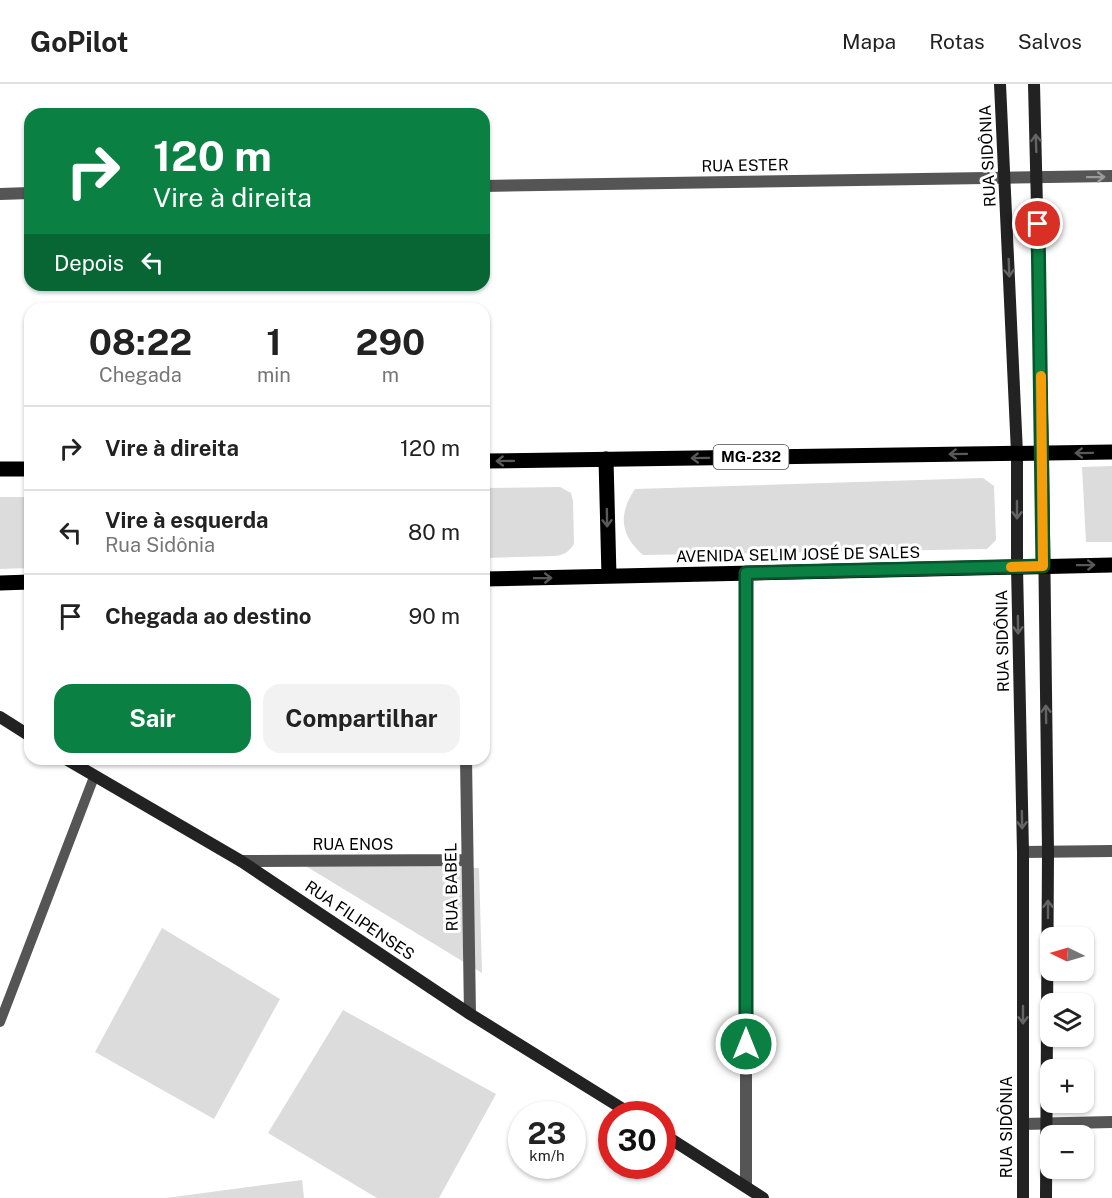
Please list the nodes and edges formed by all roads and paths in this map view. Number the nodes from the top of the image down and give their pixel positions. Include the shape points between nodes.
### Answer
1 (1000, 84) edge
2 (1034, 84) edge
3 (1112, 176) edge
4 (1005, 178) junction
5 (1037, 178) junction
6 (490, 186) edge
7 (24, 193) edge
8 (0, 194) edge
9 (1112, 452) edge
10 (1017, 453) junction
11 (1043, 453) junction
12 (606, 459) junction
13 (490, 461) edge
14 (0, 469) edge
15 (24, 469) edge
16 (1112, 565) edge
17 (1043, 566) junction
18 (1017, 567) junction
19 (746, 573) junction
20 (609, 576) junction
21 (490, 579) edge
22 (24, 582) edge
23 (0, 583) edge
24 (0, 717) edge
25 (24, 732) edge
26 (75, 765) edge
27 (466, 765) edge
28 (94, 777) junction
29 (1112, 851) edge
30 (1023, 852) junction
31 (1048, 852) junction
32 (466, 860) junction
33 (241, 861) junction
34 (470, 1014) junction
35 (0, 1022) edge
36 (610, 1101) edge
37 (1112, 1122) edge
38 (1048, 1123) junction
39 (1023, 1124) junction
40 (676, 1142) edge
41 (746, 1186) junction
42 (763, 1198) edge
43 (1023, 1198) edge
44 (1046, 1198) edge

1 - 4 street, RUA SIDÔNIA
5 -> 2 street
5 -> 3 street, RUA ESTER
4 - 5 street, RUA ESTER
4 - 6 street, RUA ESTER
4 -> 10 street, RUA SIDÔNIA
5 - 11 street
7 - 8 street
9 -> 11 main road, MG-232
10 - 11 main road, MG-232
10 -> 12 main road, MG-232
10 -> 18 street, RUA SIDÔNIA
11 - 17 street
12 -> 13 main road, MG-232
12 -> 20 main road
14 - 15 main road
17 -> 16 main road, AVENIDA SELIM JOSÉ DE SALES
17 - 18 main road, AVENIDA SELIM JOSÉ DE SALES
31 -> 17 street
18 - 19 main road, AVENIDA SELIM JOSÉ DE SALES
18 -> 30 street, RUA SIDÔNIA
19 - 20 main road, AVENIDA SELIM JOSÉ DE SALES
19 - 41 street
21 -> 20 main road, AVENIDA SELIM JOSÉ DE SALES
22 - 23 main road
24 - 25 street
26 - 28 street, RUA FILIPENSES
27 - 32 street, RUA BABEL
28 - 33 street, RUA FILIPENSES
28 - 35 lane
29 - 31 street
30 - 31 street
30 -> 39 street, RUA SIDÔNIA
38 -> 31 street
32 - 33 street, RUA ENOS
32 - 34 street, RUA BABEL
33 - 34 street, RUA FILIPENSES
34 - 36 street, RUA FILIPENSES
37 - 38 street
38 - 39 street
38 - 44 street
39 - 43 street, RUA SIDÔNIA
40 - 41 street
41 - 42 street

